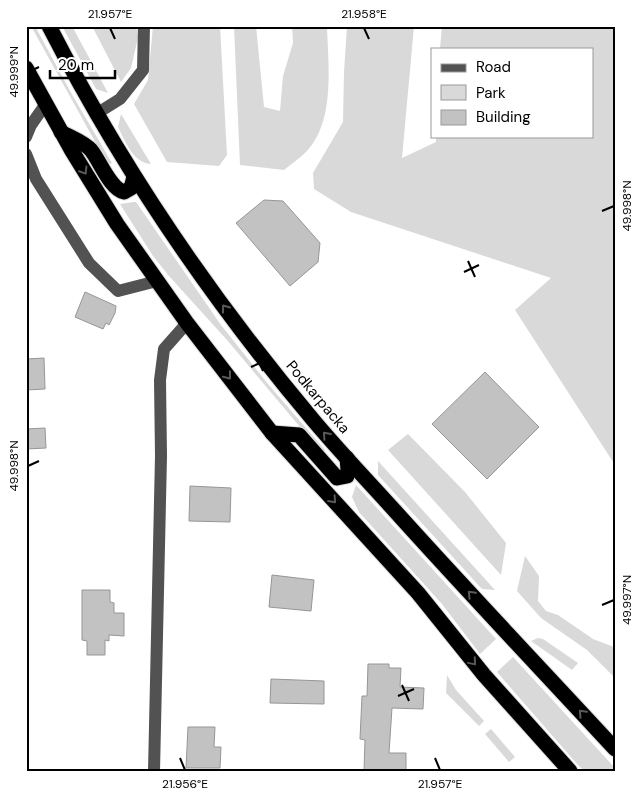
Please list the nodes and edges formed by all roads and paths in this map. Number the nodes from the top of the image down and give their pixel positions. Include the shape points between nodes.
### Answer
1 (49, 26) edge
2 (144, 26) edge
3 (26, 68) edge
4 (45, 105) junction
5 (96, 114) junction
6 (60, 132) junction
7 (26, 137) edge
8 (26, 154) edge
9 (134, 177) junction
10 (157, 281) junction
11 (186, 323) junction
12 (272, 433) junction
13 (347, 458) junction
14 (615, 749) edge
15 (154, 771) edge
16 (570, 771) edge

1 - 5 highway, Podkarpacka
2 - 5 lane via 143,70 120,100
3 - 4 highway
4 - 6 highway
4 - 7 lane
5 - 9 highway, Podkarpacka
6 - 9 highway via 90,149 121,192 131,188
6 -> 10 highway
8 - 10 lane via 36,179 89,263 118,291
13 -> 9 highway, Podkarpacka via 254,347 174,239
10 - 11 highway
11 -> 12 highway
11 - 15 lane via 164,349 160,380
12 - 13 highway via 299,435 337,478 347,476
12 -> 16 highway via 418,593 484,675
14 -> 13 highway, Podkarpacka

